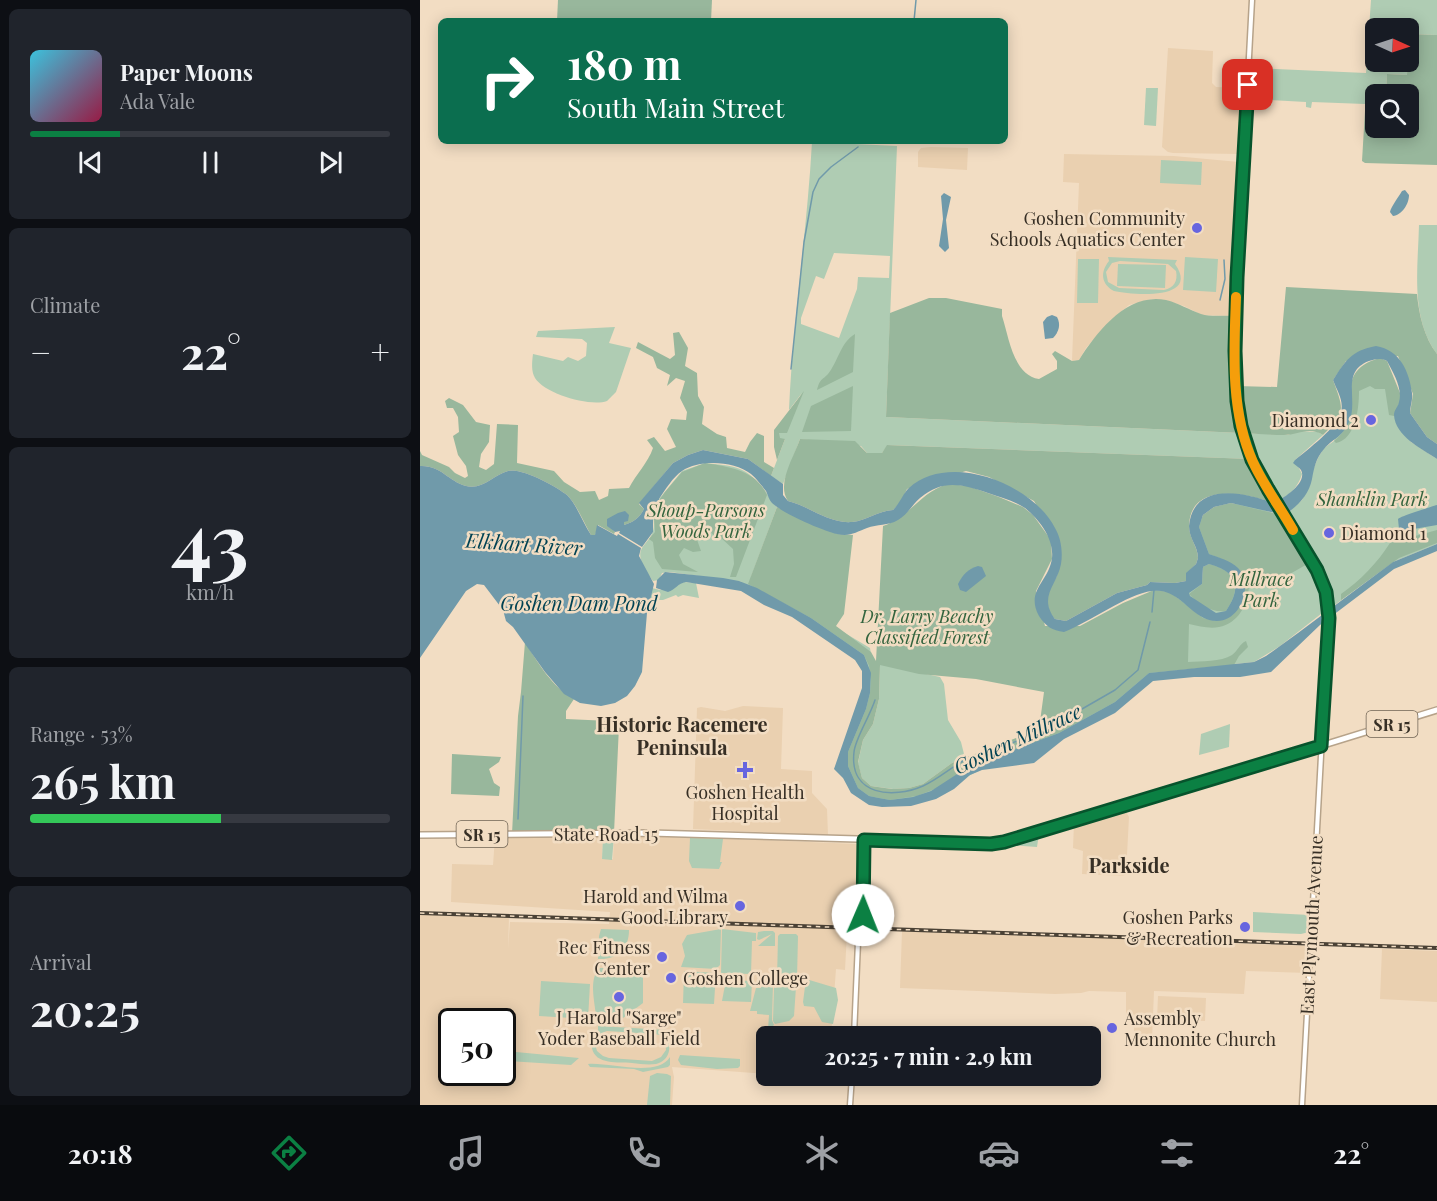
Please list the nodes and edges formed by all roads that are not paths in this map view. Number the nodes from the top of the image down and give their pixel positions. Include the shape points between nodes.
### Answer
1 (1252, 0) edge
2 (1437, 710) edge
3 (1321, 746) junction
4 (420, 835) edge
5 (864, 840) junction
6 (855, 1026) edge
7 (851, 1086) edge
8 (850, 1105) edge
9 (1302, 1105) edge

1 - 3 main road, East Plymouth Avenue via 1238,268 1235,364 1239,414 1252,460 1320,576 1329,604
2 - 3 main road, SR 15
3 - 5 main road, SR 15 via 1004,842
3 - 9 main road, East Plymouth Avenue
4 - 5 main road, State Road 15 / SR 15 via 641,833
5 - 6 main road
7 - 8 main road

